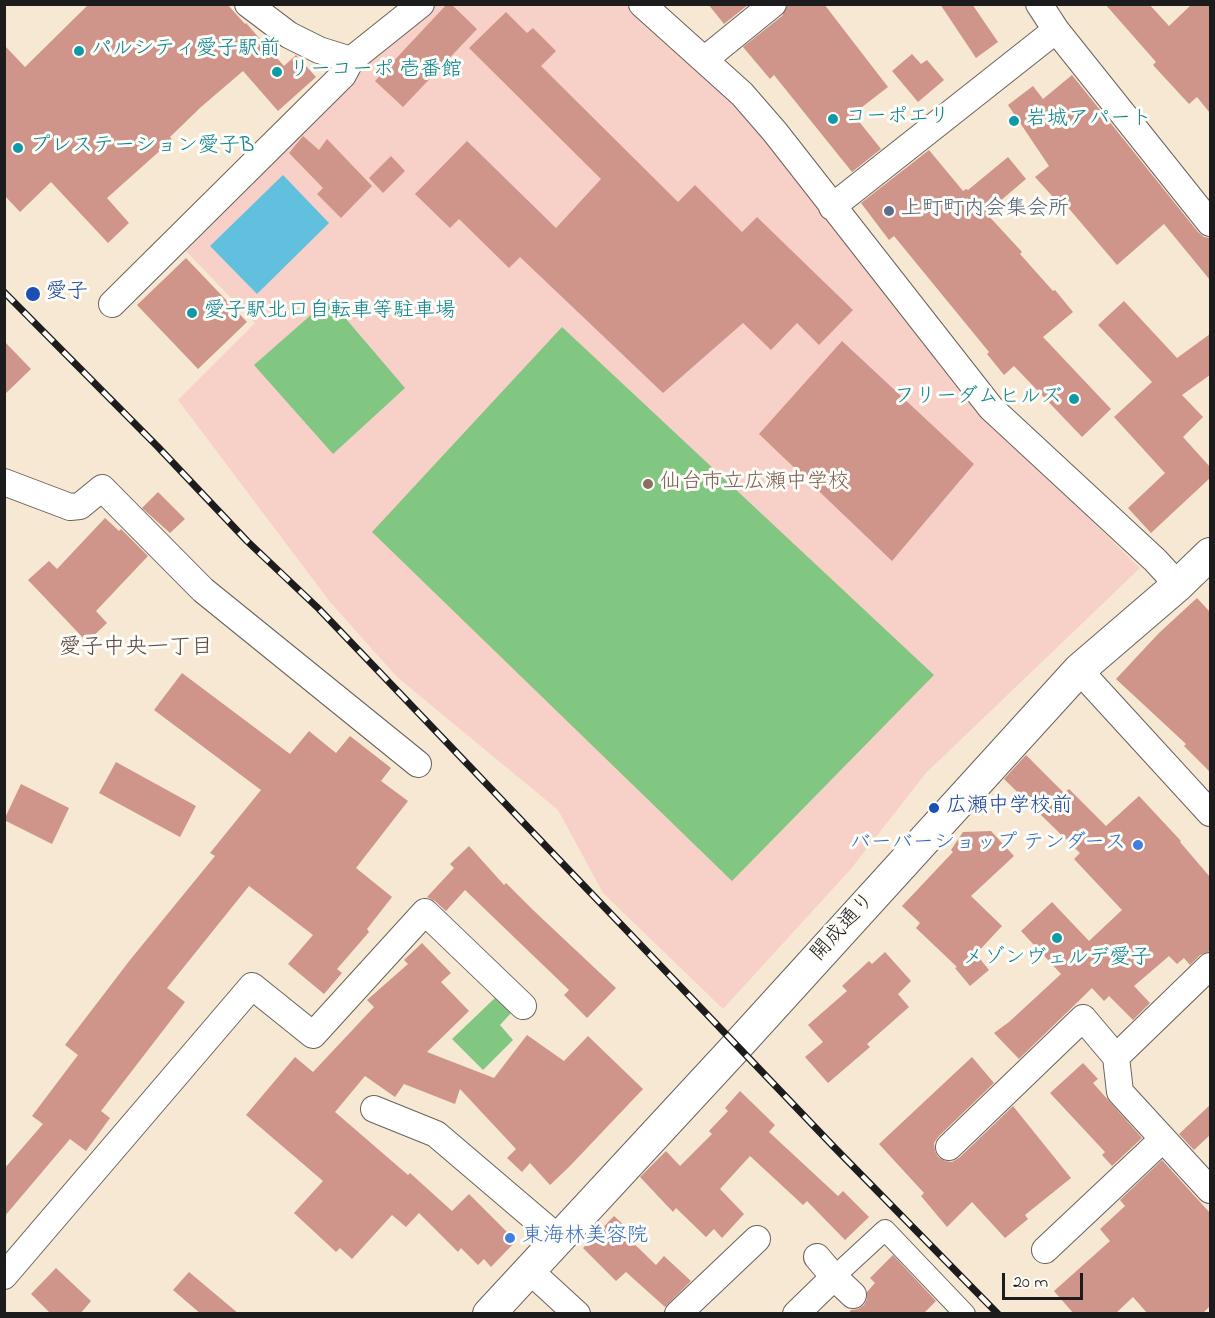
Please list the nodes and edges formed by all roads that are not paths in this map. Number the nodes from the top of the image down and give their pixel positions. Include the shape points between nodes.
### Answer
1 (248, 4) edge
2 (421, 4) edge
3 (642, 4) edge
4 (773, 4) edge
5 (1039, 4) edge
6 (1056, 30) junction
7 (351, 60) junction
8 (704, 60) junction
9 (832, 207) junction
10 (1210, 223) edge
11 (112, 304) dead end
12 (4, 482) edge
13 (1210, 554) edge
14 (1178, 585) junction
15 (1079, 670) junction
16 (418, 764) dead end
17 (1210, 813) edge
18 (1210, 966) edge
19 (523, 1006) dead end
20 (1116, 1057) junction
21 (374, 1109) dead end
22 (1163, 1138) junction
23 (949, 1147) dead end
24 (1210, 1190) edge
25 (558, 1238) junction
26 (757, 1239) dead end
27 (1046, 1250) dead end
28 (817, 1257) dead end
29 (529, 1270) junction
30 (4, 1276) edge
31 (834, 1277) junction
32 (853, 1295) dead end
33 (489, 1314) edge
34 (576, 1314) edge
35 (678, 1314) edge
36 (796, 1314) edge
37 (964, 1314) edge

1 - 7 street via 289,35
2 - 7 street
3 - 8 street
4 - 8 street
5 - 6 street
6 - 9 street
6 - 10 street
7 - 11 street via 343,75
8 - 9 street via 742,94
9 - 14 street via 991,408
12 - 16 street via 70,507 80,506 102,488 203,590
13 - 14 street, 開成通り
14 - 15 street, 開成通り
15 - 17 street
15 - 25 street, 開成通り
18 - 20 street
19 - 30 street via 425,912 313,1035 252,986
20 - 22 street via 1120,1092
20 - 23 street via 1083,1018
21 - 25 street via 436,1134
22 - 24 street
22 - 27 street
25 - 29 street, 開成通り
26 - 35 street
28 - 31 street
29 - 33 street, 開成通り
29 - 34 street
31 - 32 street
31 - 36 street
31 - 37 street via 885,1230

